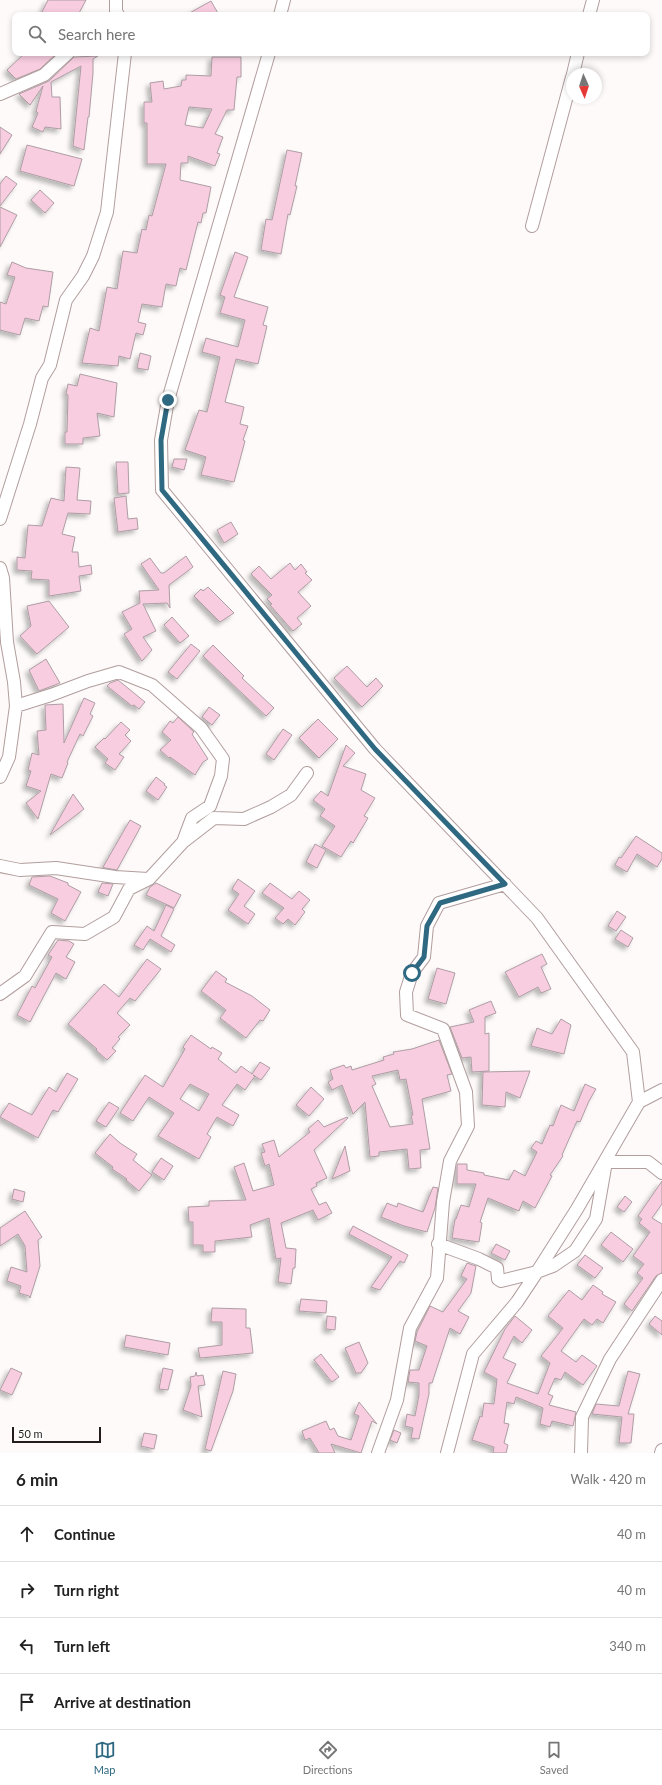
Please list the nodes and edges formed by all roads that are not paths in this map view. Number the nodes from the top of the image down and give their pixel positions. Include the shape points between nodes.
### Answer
1 (284, 0) edge
2 (592, 0) edge
3 (281, 12) edge
4 (589, 12) edge
5 (65, 56) edge
6 (126, 56) edge
7 (268, 56) edge
8 (577, 56) edge
9 (574, 68) edge
10 (0, 94) edge
11 (566, 99) edge
12 (532, 226) dead end
13 (0, 519) edge
14 (1, 575) edge
15 (16, 706) junction
16 (307, 773) dead end
17 (0, 777) edge
18 (184, 842) junction
19 (0, 866) edge
20 (149, 879) junction
21 (505, 884) junction
22 (0, 994) edge
23 (662, 1090) edge
24 (639, 1102) junction
25 (662, 1173) edge
26 (438, 1244) junction
27 (537, 1272) junction
28 (662, 1280) edge
29 (662, 1450) edge
30 (378, 1453) edge
31 (447, 1453) edge
32 (581, 1453) edge
33 (661, 1453) edge

1 - 3 street
2 - 4 street
5 - 10 street via 44,75
6 - 13 street via 107,212 93,256 66,300 50,365 42,378 35,399 30,424
7 - 21 street via 168,400 161,440 162,490 375,749
8 - 9 street
11 - 12 street
14 - 15 street
15 - 17 street via 8,757
15 - 18 street via 119,672 152,685 201,728 223,759 221,776 210,806 192,818
16 - 18 street via 291,795 271,807 244,819 214,818
18 - 20 street
19 - 20 street via 20,870 56,868 115,877
20 - 22 street via 129,889 114,918 85,934 52,932 25,976
21 - 24 street via 538,918 633,1052
21 - 26 street via 440,903 427,926 424,957 412,973 406,992 407,1015 443,1029 466,1092 468,1126 450,1161
23 - 24 street
24 - 27 street
25 - 27 street via 648,1162 606,1162 596,1219 575,1251 553,1266
26 - 27 street via 497,1268 498,1279 501,1281
26 - 30 street via 437,1278 410,1328 397,1400
27 - 31 street via 517,1302 473,1354
28 - 32 street via 610,1358 582,1417
29 - 33 street

